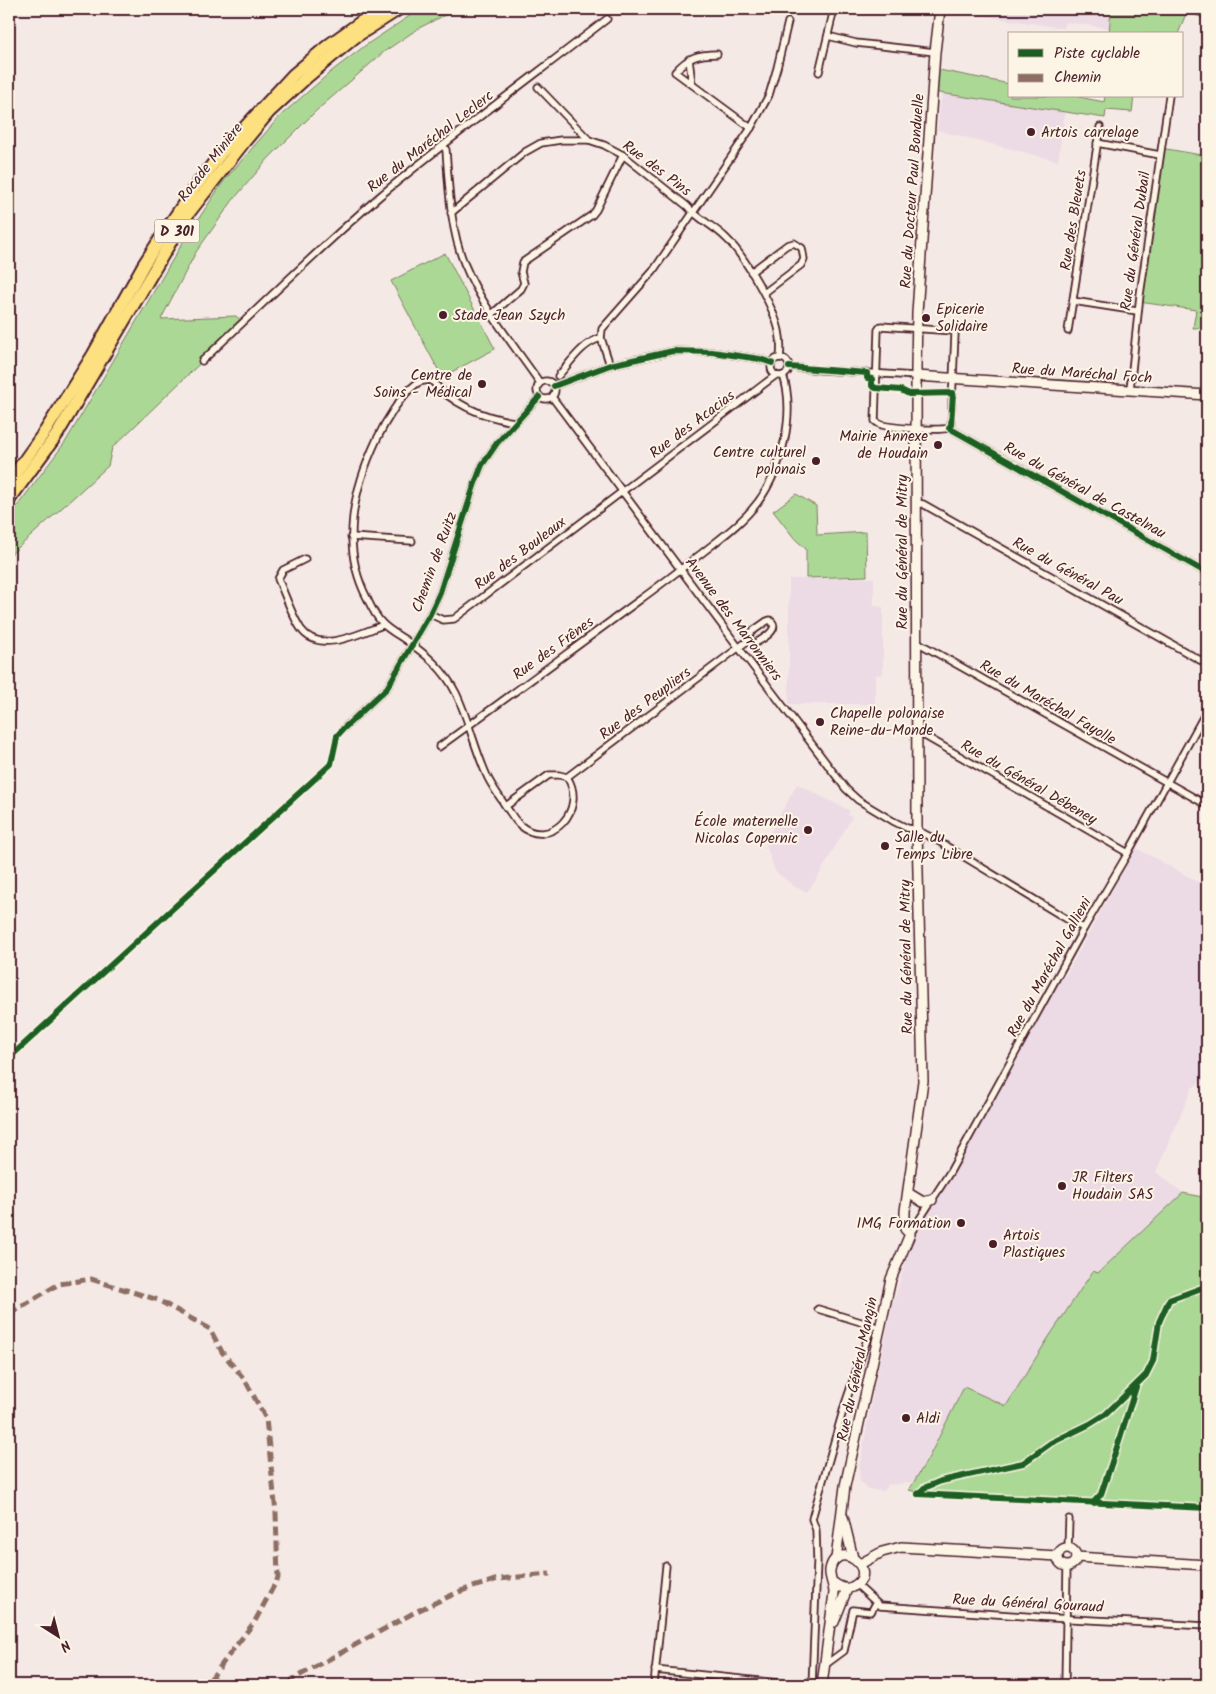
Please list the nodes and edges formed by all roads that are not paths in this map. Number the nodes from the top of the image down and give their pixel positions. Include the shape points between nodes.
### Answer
1 (379, 9) edge
2 (399, 9) edge
3 (834, 9) edge
4 (940, 9) edge
5 (607, 19) dead end
6 (788, 22) dead end
7 (828, 36) junction
8 (935, 52) junction
9 (717, 54) dead end
10 (689, 60) junction
11 (819, 72) dead end
12 (692, 84) junction
13 (538, 87) dead end
14 (1169, 98) edge
15 (1100, 127) dead end
16 (751, 128) junction
17 (589, 140) junction
18 (1097, 143) junction
19 (443, 145) junction
20 (623, 155) junction
21 (1160, 155) junction
22 (451, 213) junction
23 (693, 213) junction
24 (751, 272) junction
25 (764, 293) junction
26 (1073, 301) junction
27 (1137, 311) junction
28 (492, 314) junction
29 (917, 328) junction
30 (1068, 331) dead end
31 (601, 338) junction
32 (780, 358) junction
33 (202, 361) dead end
34 (772, 364) junction
35 (610, 365) junction
36 (789, 367) junction
37 (877, 374) junction
38 (776, 375) junction
39 (783, 375) junction
40 (558, 376) dead end
41 (916, 376) junction
42 (954, 379) junction
43 (540, 383) junction
44 (554, 386) junction
45 (1130, 389) junction
46 (1207, 395) edge
47 (539, 397) junction
48 (552, 397) junction
49 (515, 422) junction
50 (915, 428) junction
51 (950, 428) junction
52 (9, 482) edge
53 (622, 492) junction
54 (9, 500) edge
55 (916, 504) junction
56 (351, 537) junction
57 (412, 541) dead end
58 (305, 559) dead end
59 (680, 569) junction
60 (1207, 573) edge
61 (430, 614) junction
62 (384, 625) junction
63 (750, 639) junction
64 (917, 642) junction
65 (412, 645) junction
66 (739, 648) junction
67 (1207, 664) edge
68 (1207, 710) edge
69 (469, 725) junction
70 (343, 729) dead end
71 (918, 732) junction
72 (439, 747) dead end
73 (568, 777) junction
74 (1166, 783) junction
75 (1207, 805) edge
76 (506, 806) junction
77 (918, 830) junction
78 (1128, 853) junction
79 (1084, 928) junction
80 (908, 1193) junction
81 (932, 1200) junction
82 (910, 1234) junction
83 (818, 1309) dead end
84 (876, 1326) junction
85 (842, 1513) junction
86 (1069, 1519) dead end
87 (1068, 1549) junction
88 (1058, 1556) junction
89 (1076, 1557) junction
90 (836, 1559) junction
91 (856, 1561) junction
92 (1207, 1565) edge
93 (666, 1566) dead end
94 (1067, 1566) junction
95 (816, 1574) junction
96 (832, 1580) junction
97 (856, 1584) junction
98 (847, 1588) junction
99 (876, 1603) junction
100 (1065, 1618) junction
101 (1207, 1626) edge
102 (828, 1639) junction
103 (825, 1665) junction
104 (655, 1670) junction
105 (654, 1685) edge
106 (798, 1685) edge
107 (812, 1685) edge
108 (822, 1685) edge
109 (1065, 1685) edge

1 - 52 highway, Rocade Minière / D 301 via 292,75 222,152 164,233 93,355
2 - 54 highway, Rocade Minière / D 301 via 355,37 306,77 269,112 244,142 184,219 58,433
3 - 7 street
4 - 8 street, Rue du Docteur Paul Bonduelle
5 - 19 street, Rue du Maréchal Leclerc
6 - 16 street via 769,95
7 - 8 street via 856,43
7 - 11 street
8 - 29 street, Rue du Docteur Paul Bonduelle
9 - 10 street via 700,54
10 - 12 street
10 - 12 street via 675,72
12 - 16 street
13 - 17 street, Rue des Pins
14 - 21 street, Rue du Général Dubail
15 - 18 street, Rue des Bleuets
16 - 23 street
17 - 20 street, Rue des Pins
17 - 22 street via 541,143 525,152
18 - 21 street
18 - 26 street, Rue des Bleuets
19 - 22 street
19 - 33 street, Rue du Maréchal Leclerc via 346,225
20 - 23 street, Rue des Pins
20 - 28 street via 592,216 523,262 524,283 521,289
21 - 27 street, Rue du Général Dubail
22 - 28 street via 464,262 476,290
23 - 24 street, Rue des Pins via 725,237
23 - 31 street via 653,271 606,323
24 - 25 street, Rue des Pins
24 - 25 street via 787,245 794,243 802,248 804,259 801,265
25 - 32 street, Rue des Pins via 779,330
26 - 27 street
26 - 30 street, Rue des Bleuets
27 - 45 street, Rue du Général Dubail
28 - 43 street
29 - 37 street via 881,326 878,330
29 - 41 street, Rue du Docteur Paul Bonduelle
29 - 42 street via 953,331
31 - 35 street
31 - 40 street via 585,346
32 - 34 street
32 - 36 street
34 - 35 street via 760,359 712,352 673,351
34 - 38 street
35 - 44 street
36 - 37 street
36 - 39 street
37 - 41 street
37 - 50 street via 875,421 880,425
38 - 39 street
38 - 53 street, Rue des Acacias
39 - 59 street, Rue des Frênes via 789,404 788,421 775,469 749,513
41 - 42 street, Rue du Maréchal Foch
41 - 50 street, Rue du Général de Mitry
42 - 45 street, Rue du Maréchal Foch
42 - 51 street
43 - 44 street via 547,381
43 - 47 street via 536,390
44 - 48 street
45 - 46 street, Rue du Maréchal Foch
47 - 48 street via 546,400
47 - 49 street, Chemin de Ruitz
48 - 53 street, Avenue des Marronniers
49 - 56 street via 476,412 455,401 431,380 417,383 382,427 369,456 353,512
49 - 61 street, Chemin de Ruitz via 482,466 449,568
50 - 51 street
50 - 55 street, Rue du Général de Mitry
51 - 60 street, Rue du Général de Castelnau
53 - 59 street, Avenue des Marronniers
53 - 61 street, Rue des Bouleaux via 454,619 443,620
55 - 64 street, Rue du Général de Mitry
55 - 67 street, Rue du Général Pau via 923,504
56 - 57 street
56 - 62 street via 359,584
58 - 62 street via 283,570 278,579 302,630 316,640 333,642
59 - 66 street, Avenue des Marronniers
59 - 69 street, Rue des Frênes
61 - 65 street, Chemin de Ruitz
62 - 65 street
63 - 63 street via 754,644 774,630 774,622 767,621 747,635
63 - 66 street, Rue des Peupliers
64 - 71 street, Rue du Général de Mitry
64 - 74 street, Rue du Maréchal Fayolle
65 - 69 street via 434,661 446,675
65 - 70 street, Chemin de Ruitz via 387,688
66 - 73 street, Rue des Peupliers
66 - 77 street, Avenue des Marronniers via 846,789 893,821
68 - 74 street, Rue du Maréchal Gallieni
69 - 72 street, Rue des Frênes
69 - 76 street via 487,777
71 - 77 street, Rue du Général de Mitry
71 - 78 street, Rue du Général Débeney
73 - 76 street via 549,775
73 - 76 street via 574,794 573,807 566,820 549,832 526,830
74 - 75 street, Rue du Maréchal Fayolle
74 - 78 street, Rue du Maréchal Gallieni
77 - 79 street, Avenue des Marronniers
77 - 80 street, Rue du Général de Mitry via 923,1081
78 - 79 street, Rue du Maréchal Gallieni
79 - 81 street, Rue du Maréchal Gallieni
80 - 81 street via 923,1202
80 - 82 street, Rue du Général de Mitry via 905,1230
81 - 82 street, Rue du Maréchal Gallieni
82 - 84 street, Rue du Général Mangin
83 - 84 street
84 - 85 street, Rue du Général Mangin
84 - 95 street, Rue du Général Mangin via 845,1404 813,1515
85 - 90 street, Rue du Général Mangin
85 - 91 street, Rue du Général Mangin
86 - 87 street
87 - 88 street via 1061,1550
87 - 89 street
88 - 91 street via 901,1547
88 - 94 street via 1060,1563
89 - 92 street
89 - 94 street via 1073,1564
90 - 91 street via 846,1556
90 - 96 street via 830,1569
91 - 97 street via 862,1575
93 - 104 street
94 - 100 street
95 - 96 street
95 - 107 street, Rue du Général Mangin
96 - 98 street
96 - 102 street via 834,1593
97 - 98 street
97 - 99 street
98 - 102 street
99 - 100 street, Rue du Général Gouraud via 880,1606
99 - 103 street via 871,1612 854,1610 844,1651
100 - 101 street, Rue du Général Gouraud
100 - 109 street
102 - 103 street
103 - 108 street
104 - 105 street
104 - 106 street

